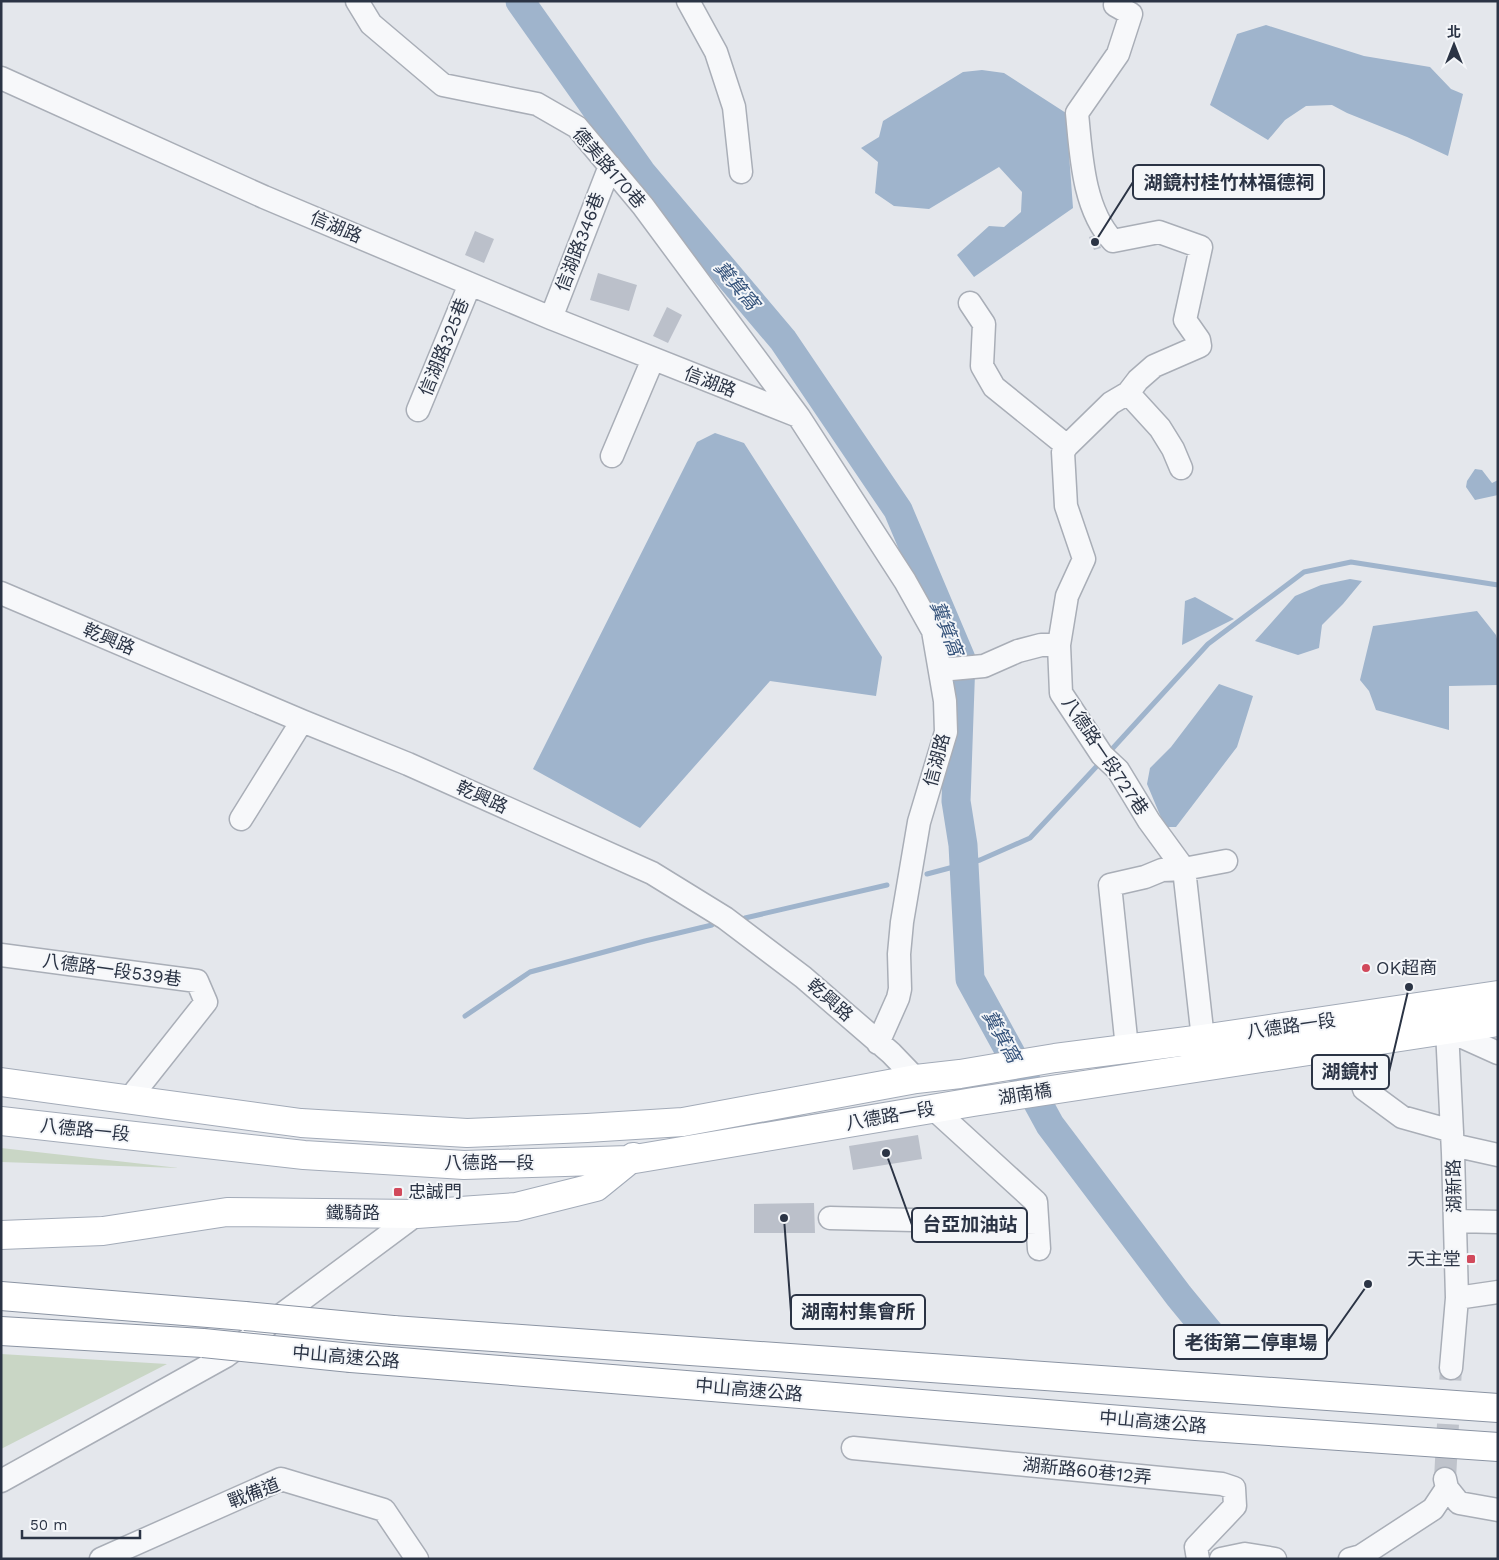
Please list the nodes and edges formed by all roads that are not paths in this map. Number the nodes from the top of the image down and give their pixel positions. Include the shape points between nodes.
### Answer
1 (357, 1) edge
2 (688, 1) edge
3 (1116, 1) edge
4 (1, 78) edge
5 (610, 166) junction
6 (741, 172) dead end
7 (470, 284) junction
8 (970, 303) dead end
9 (550, 318) junction
10 (653, 359) junction
11 (1128, 393) junction
12 (418, 410) dead end
13 (799, 416) junction
14 (1067, 446) junction
15 (612, 456) dead end
16 (1181, 468) dead end
17 (1, 593) edge
18 (1059, 645) junction
19 (947, 669) junction
20 (302, 721) junction
21 (241, 819) dead end
22 (1226, 861) dead end
23 (1184, 869) junction
24 (1, 955) edge
25 (1498, 995) edge
26 (1442, 1004) junction
27 (1498, 1022) edge
28 (1447, 1030) junction
29 (1203, 1039) junction
30 (878, 1042) junction
31 (1354, 1044) junction
32 (1127, 1048) junction
33 (1498, 1053) edge
34 (1055, 1058) joint
35 (960, 1074) joint
36 (916, 1080) junction
37 (1, 1082) edge
38 (1077, 1086) joint
39 (130, 1098) junction
40 (973, 1102) joint
41 (934, 1109) junction
42 (1, 1121) edge
43 (683, 1122) junction
44 (1453, 1138) junction
45 (1498, 1155) edge
46 (629, 1160) junction
47 (417, 1214) junction
48 (830, 1218) dead end
49 (1455, 1221) junction
50 (1498, 1222) edge
51 (1037, 1223) junction
52 (1, 1235) edge
53 (1039, 1250) dead end
54 (1498, 1292) edge
55 (1, 1296) edge
56 (1457, 1298) junction
57 (1, 1331) edge
58 (1451, 1368) tunnel mouth
59 (1498, 1408) edge
60 (852, 1448) dead end
61 (1498, 1448) edge
62 (1, 1481) edge
63 (1498, 1510) edge
64 (101, 1559) edge
65 (417, 1559) edge
66 (1198, 1559) edge
67 (1221, 1559) edge
68 (1275, 1559) edge
69 (1350, 1559) edge

1 - 5 street, 德美路170巷 via 372,24 443,85 537,104 577,127
2 - 6 street via 716,52 734,107
3 - 11 street via 1115,5 1131,14 1118,54 1077,112 1090,201 1106,234 1113,241 1159,232 1201,247 1185,320 1200,346 1154,366
4 - 7 street, 信湖路 via 264,197
5 - 9 street, 信湖路346巷
5 - 13 street, 德美路170巷
7 - 9 street, 信湖路
7 - 12 street, 信湖路325巷
8 - 14 street via 984,324 982,366 994,387
9 - 10 street, 信湖路
10 - 13 street, 信湖路
10 - 15 street
11 - 14 street via 1111,403
11 - 16 street via 1160,428
13 - 19 street, 信湖路 via 906,580 933,631
14 - 18 street, 八德路一段727巷 via 1063,452 1066,506 1084,559 1067,596
17 - 20 street, 乾興路
18 - 19 street via 1041,645 1018,651 984,666
18 - 23 street, 八德路一段727巷 via 1061,693 1102,755 1118,770
19 - 30 street, 信湖路 via 946,732 919,822 902,922 900,989
20 - 21 street
20 - 30 street, 乾興路 via 408,764 652,873 732,924 803,978
22 - 23 street
23 - 29 street, 八德路一段727巷
23 - 32 street via 1162,870 1110,885
24 - 39 street, 八德路一段539巷 via 197,981 206,1002
25 - 26 main road, 八德路一段
26 - 28 street, 湖新路
26 - 29 main road, 八德路一段
27 - 28 main road, 八德路一段
28 - 31 main road, 八德路一段
28 - 33 street
28 - 44 street, 湖新路
29 - 32 main road, 八德路一段
30 - 36 street, 乾興路
31 - 38 main road, 八德路一段
31 - 44 street via 1364,1089 1402,1118
32 - 34 main road, 八德路一段
34 - 35 main road, 湖南橋
35 - 36 main road, 八德路一段
36 - 43 main road, 八德路一段
37 - 39 main road, 八德路一段
38 - 40 main road, 湖南橋
39 - 43 main road, 八德路一段 via 301,1123 467,1133
40 - 41 main road, 八德路一段
41 - 46 main road, 八德路一段
41 - 51 street via 1036,1202
42 - 46 main road, 八德路一段 via 304,1155 464,1165
43 - 46 main road, 鐵騎路
44 - 45 street
44 - 49 street, 湖新路
46 - 47 main road, 鐵騎路 via 596,1187 516,1207
47 - 52 main road, 鐵騎路 via 227,1212 103,1231
47 - 62 street via 226,1356
48 - 51 street
49 - 50 street
49 - 56 street, 湖新路
51 - 53 street
54 - 56 street
55 - 59 main road, 中山高速公路, bridge via 393,1330
56 - 58 street, 湖新路
57 - 61 main road, 中山高速公路, bridge via 203,1343 351,1358
60 - 66 street, 湖新路60巷12弄 via 1222,1484 1234,1488 1235,1506 1196,1547
63 - 69 street via 1459,1503 1446,1483 1433,1509 1361,1556
64 - 65 street, 戰備道 via 281,1479 384,1510
67 - 68 street via 1246,1554

